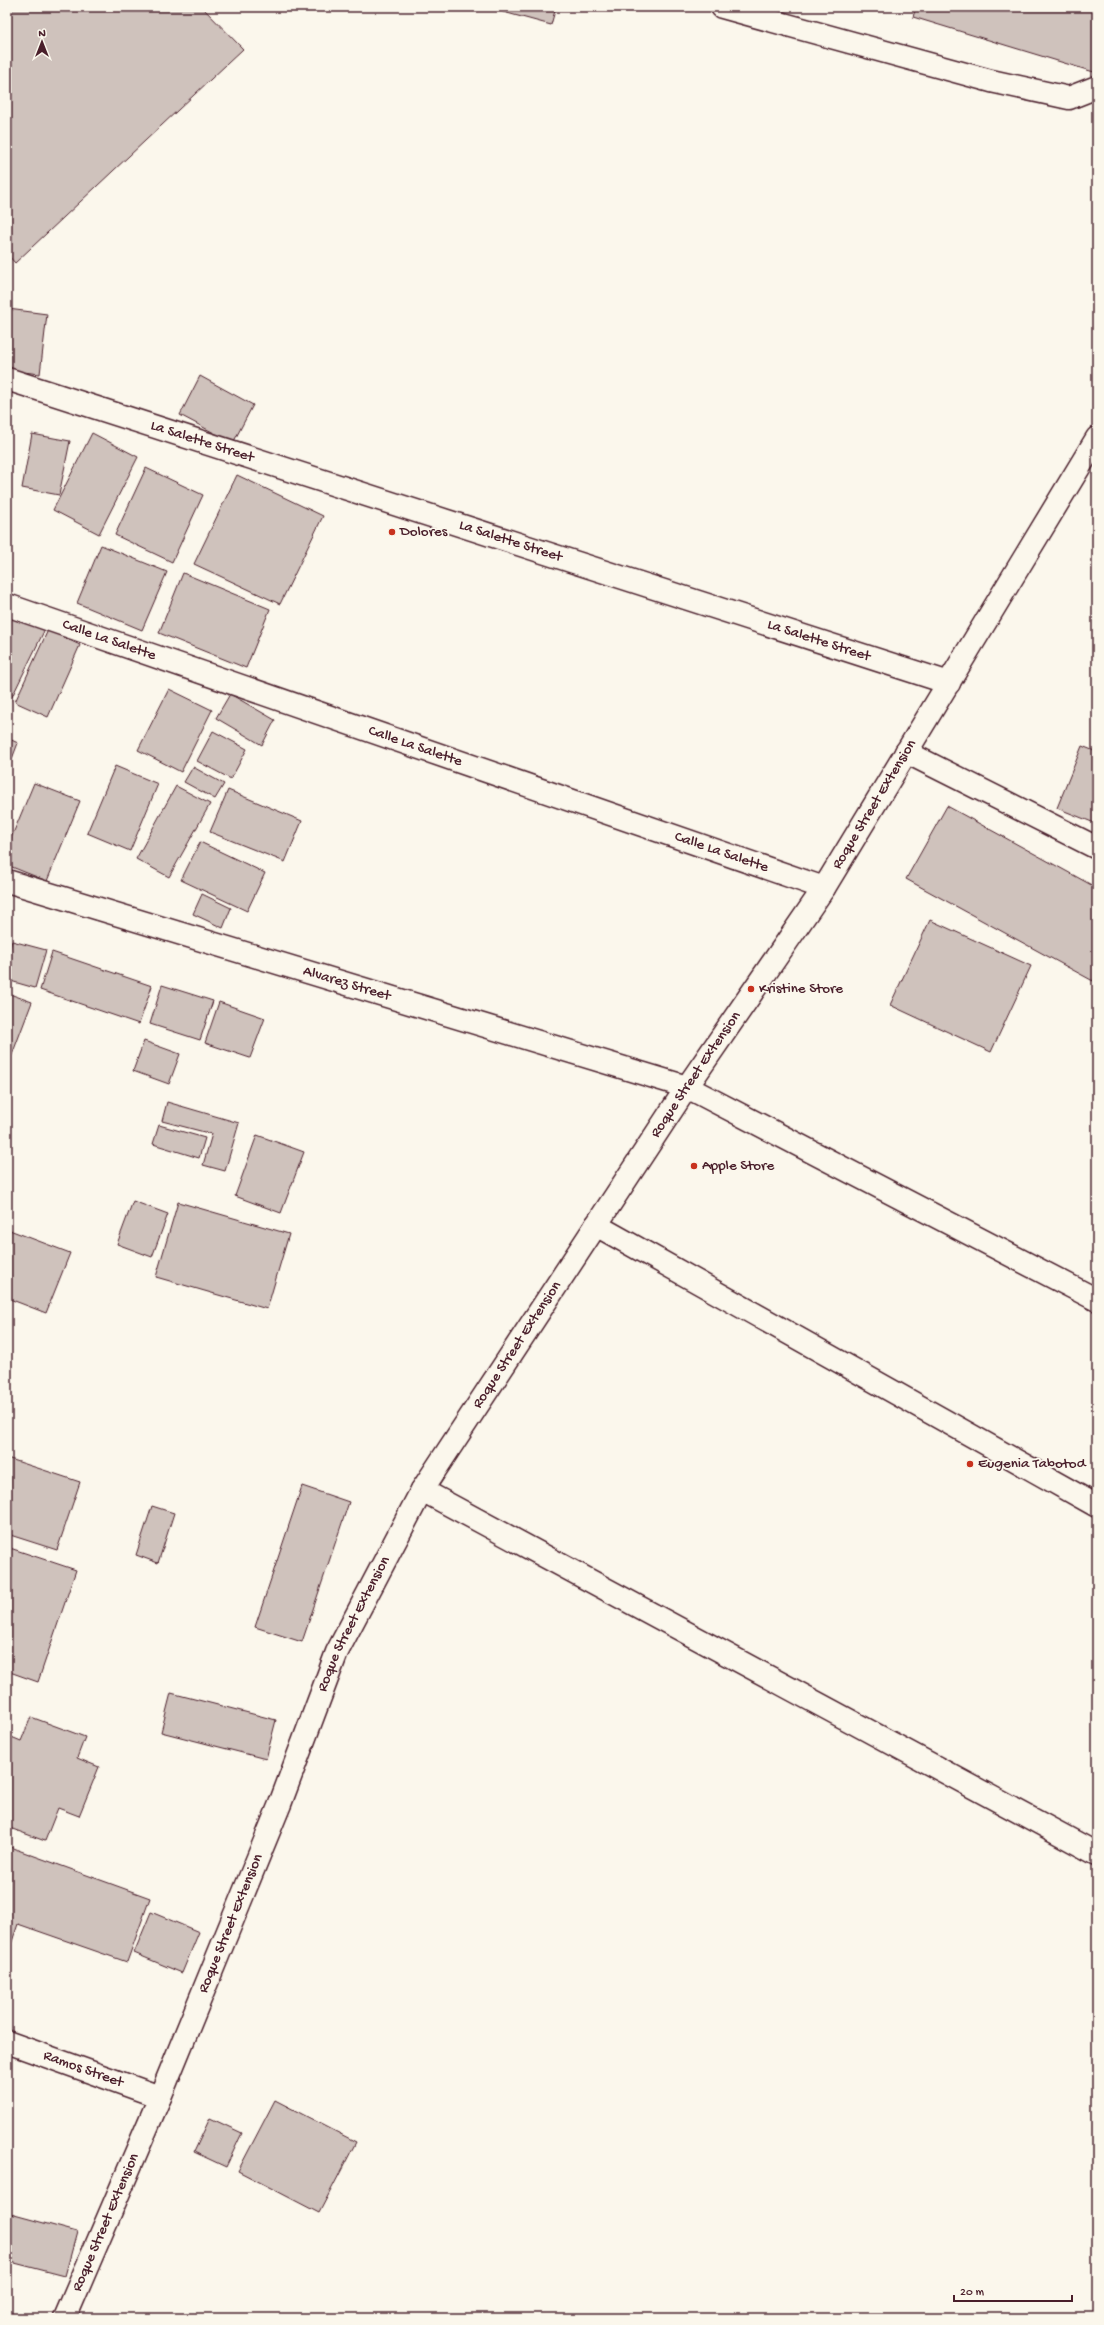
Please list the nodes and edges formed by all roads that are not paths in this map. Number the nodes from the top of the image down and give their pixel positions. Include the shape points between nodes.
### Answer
1 (722, 7) edge
2 (1097, 87) edge
3 (17, 382) edge
4 (1097, 438) edge
5 (7, 606) edge
6 (949, 683) junction
7 (906, 752) junction
8 (1097, 848) edge
9 (7, 881) edge
10 (824, 888) junction
11 (687, 1088) junction
12 (596, 1225) junction
13 (1097, 1300) edge
14 (422, 1490) junction
15 (1097, 1506) edge
16 (1097, 1854) edge
17 (7, 2042) edge
18 (160, 2098) junction
19 (65, 2318) edge

1 - 2 street via 991,81 1070,98
3 - 6 street, La Salette Street
4 - 6 street, Roque Street Extension
5 - 10 street, Calle La Salette
6 - 7 street, Roque Street Extension
7 - 8 street
7 - 10 street, Roque Street Extension
9 - 11 street, Alvarez Street
10 - 11 street, Roque Street Extension
11 - 12 street, Roque Street Extension
11 - 13 street, Alvarez Street
12 - 14 street, Roque Street Extension
12 - 15 street
14 - 16 street
14 - 18 street, Roque Street Extension via 338,1652 280,1804
17 - 18 street, Ramos Street
18 - 19 street, Roque Street Extension

